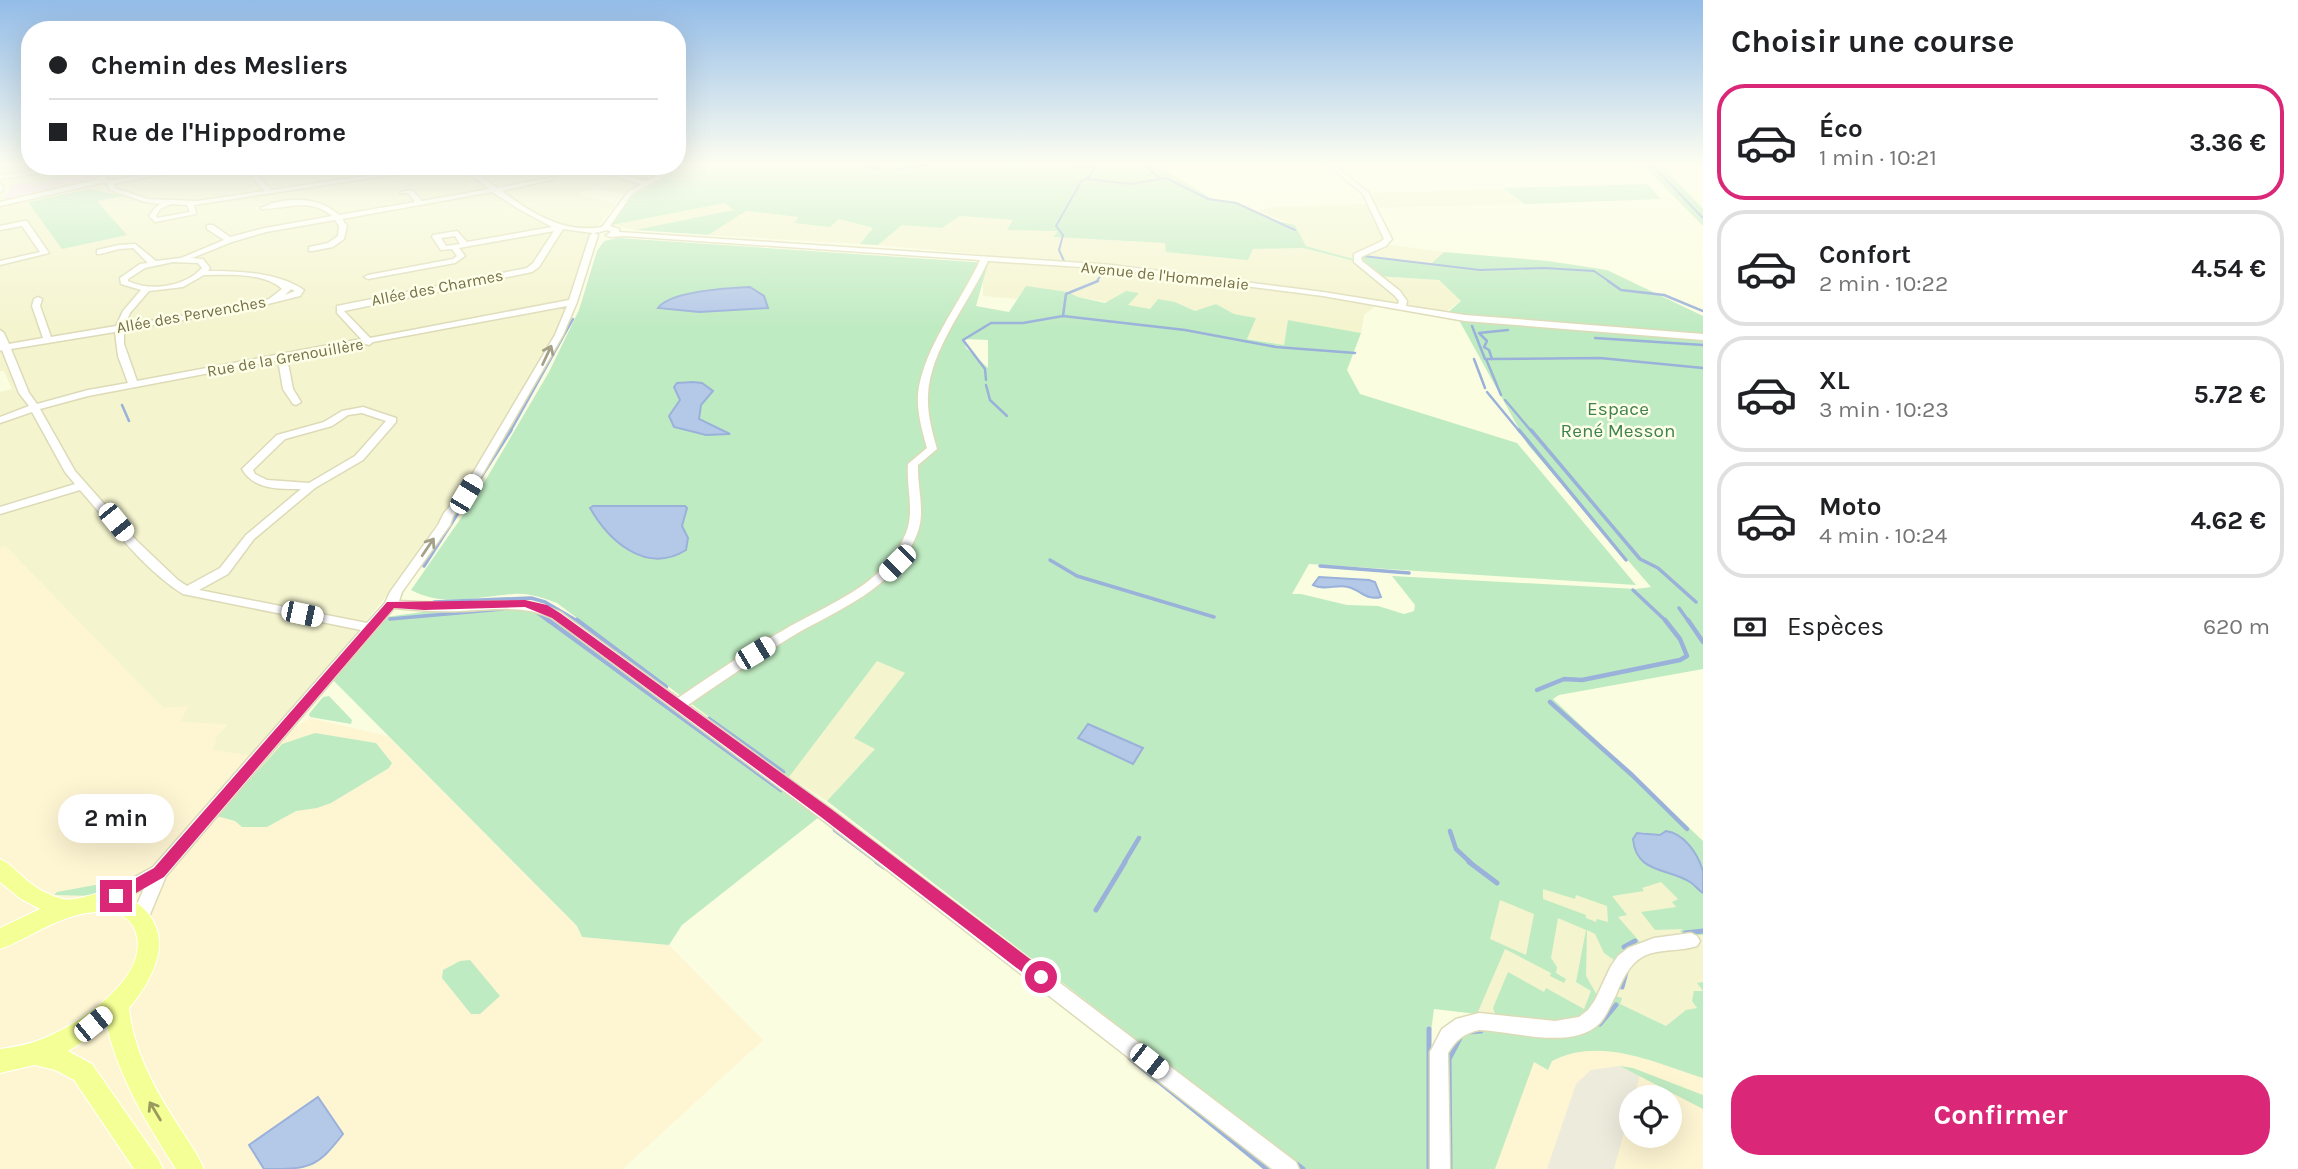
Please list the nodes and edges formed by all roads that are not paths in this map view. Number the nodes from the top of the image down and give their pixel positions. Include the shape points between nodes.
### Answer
1 (331, 219) edge
2 (339, 219) edge
3 (536, 219) edge
4 (608, 219) edge
5 (1379, 219) edge
6 (1, 225) edge
7 (210, 227) dead end
8 (559, 228) junction
9 (606, 233) junction
10 (229, 240) junction
11 (465, 245) junction
12 (454, 247) junction
13 (312, 249) dead end
14 (100, 252) dead end
15 (985, 258) junction
16 (184, 259) junction
17 (0, 262) edge
18 (153, 263) junction
19 (203, 273) junction
20 (368, 277) dead end
21 (148, 288) junction
22 (38, 299) dead end
23 (573, 302) junction
24 (1401, 308) junction
25 (119, 328) junction
26 (0, 333) edge
27 (1703, 337) edge
28 (47, 338) junction
29 (369, 342) junction
30 (2, 347) edge
31 (282, 358) junction
32 (134, 384) junction
33 (296, 402) dead end
34 (35, 408) junction
35 (0, 420) edge
36 (83, 485) junction
37 (312, 486) junction
38 (0, 512) edge
39 (187, 591) junction
40 (391, 604) junction
41 (369, 628) junction
42 (678, 705) junction
43 (0, 868) edge
44 (159, 872) junction
45 (102, 903) junction
46 (63, 908) junction
47 (140, 919) junction
48 (0, 939) edge
49 (1691, 941) dead end
50 (117, 1004) junction
51 (37, 1054) junction
52 (0, 1061) edge
53 (150, 1169) edge
54 (191, 1169) edge
55 (1289, 1169) edge
56 (1440, 1169) edge

1 - 10 street
2 - 13 street via 341,237
3 - 8 street
4 - 9 street
5 - 24 street via 1388,239 1357,256 1358,262 1397,293 1403,301
6 - 17 street via 24,223 45,253
7 - 10 street
8 - 9 street, Avenue de l'Hommelaie
8 - 11 street
8 - 29 street, Allée des Charmes via 528,270 340,308
9 - 15 street, Avenue de l'Hommelaie
9 - 23 street via 591,246
10 - 16 street
11 - 12 street
11 - 12 street via 457,233 436,237 444,248
12 - 20 street via 461,256 455,261
14 - 18 street via 135,246
15 - 24 street, Avenue de l'Hommelaie via 1127,269 1323,293
15 - 42 street via 930,362 921,412 932,449 913,464 918,507 897,563 858,597 755,653
16 - 18 street
16 - 19 street via 205,264
18 - 21 street via 124,278 128,285
19 - 21 street via 180,283
19 - 25 street, Allée des Pervenches via 262,277 285,284 285,292 272,300 213,313
21 - 25 street
22 - 28 street via 36,306
23 - 29 street, Rue de la Grenouillère
40 -> 23 street via 447,515 466,494 559,335
24 - 27 street, Avenue de l'Hommelaie via 1492,321
25 - 28 street, Allée des Pervenches
25 - 32 street via 120,354
26 - 30 street
28 - 30 street, Allée des Pervenches
29 - 31 street, Rue de la Grenouillère
30 - 34 street
31 - 32 street, Rue de la Grenouillère
31 - 33 street
32 - 34 street, Rue de la Grenouillère
34 - 35 street, Rue de la Grenouillère
34 - 36 street via 70,472
36 - 38 street
36 - 39 street via 133,543
37 - 37 street via 359,458 392,419 363,410 345,413 328,424 278,438 247,469 256,481
37 - 39 street via 250,537 224,571
39 - 41 street
40 - 41 street
40 - 42 street via 525,604 543,608
41 - 44 street
42 - 55 street
43 - 46 main road via 19,889
44 - 45 street
44 - 47 street
45 - 46 main road
45 - 47 main road via 124,908
46 - 48 main road
47 - 50 main road via 148,935 146,956 136,980
49 - 56 street via 1635,952 1614,975 1602,1006 1577,1027 1553,1031 1480,1021 1458,1025 1439,1052
50 - 51 main road via 80,1033
54 -> 50 main road via 136,1074 120,1032
51 - 52 main road
51 - 53 main road via 83,1072

